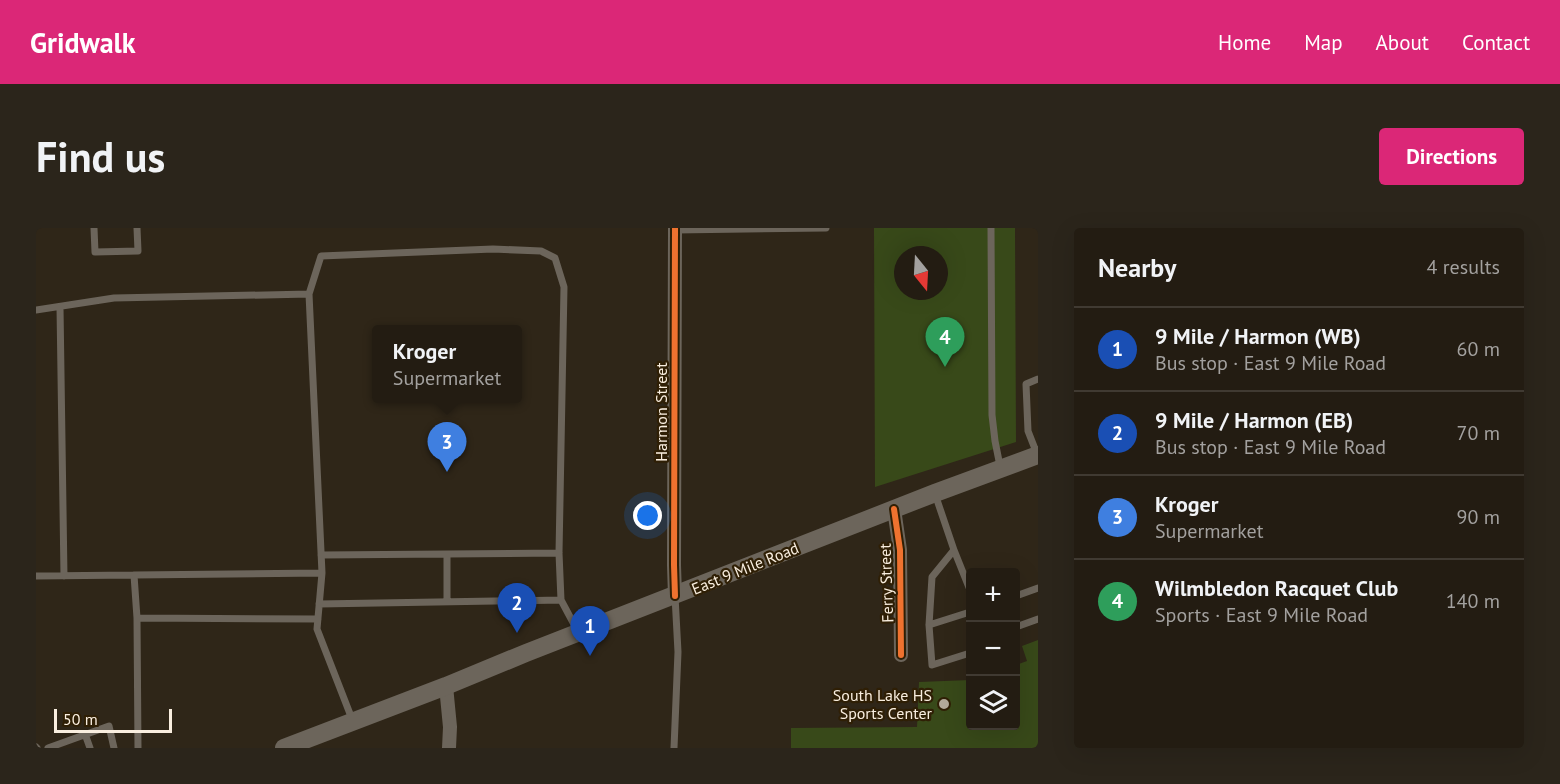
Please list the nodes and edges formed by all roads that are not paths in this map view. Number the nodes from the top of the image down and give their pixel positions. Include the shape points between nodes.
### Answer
1 (94, 228) edge
2 (137, 228) edge
3 (826, 228) edge
4 (991, 228) edge
5 (675, 229) edge
6 (800, 229) edge
7 (309, 294) junction
8 (60, 306) junction
9 (36, 310) edge
10 (1038, 379) edge
11 (1038, 455) edge
12 (1000, 469) junction
13 (935, 493) junction
14 (894, 509) junction
15 (954, 550) junction
16 (559, 553) junction
17 (447, 554) junction
18 (321, 555) junction
19 (321, 573) junction
20 (134, 575) junction
21 (36, 576) edge
22 (64, 576) junction
23 (966, 580) edge
24 (1038, 588) edge
25 (1020, 595) edge
26 (675, 596) junction
27 (561, 600) junction
28 (447, 602) junction
29 (319, 604) junction
30 (966, 613) edge
31 (136, 618) junction
32 (318, 619) junction
33 (1038, 619) edge
34 (930, 625) junction
35 (1020, 626) edge
36 (578, 633) junction
37 (966, 654) edge
38 (901, 655) dead end
39 (446, 686) junction
40 (353, 722) junction
41 (85, 734) junction
42 (70, 740) junction
43 (51, 747) edge
44 (72, 748) edge
45 (90, 748) edge
46 (114, 748) edge
47 (138, 748) edge
48 (284, 748) edge
49 (449, 748) edge
50 (674, 748) edge

1 - 2 lane via 94,252 138,251
3 - 6 lane
4 - 12 lane via 992,415
5 - 6 lane
5 - 26 street, Harmon Street
7 - 8 lane via 114,298
7 - 16 lane via 321,256 493,249 541,251 555,258 564,287
7 - 18 lane
8 - 9 lane
8 - 22 lane
10 - 11 lane via 1026,384 1028,431
11 - 12 main road, East 9 Mile Road
12 - 13 main road, East 9 Mile Road
13 - 14 main road, East 9 Mile Road
13 - 15 lane
14 - 26 main road, East 9 Mile Road
14 - 38 street, Ferry Street via 900,550
15 - 23 lane
15 - 34 lane via 932,577
16 - 17 lane
16 - 27 lane
17 - 18 lane
17 - 28 lane
18 - 19 lane
19 - 20 lane
19 - 29 lane
20 - 22 lane
20 - 31 lane
21 - 22 lane
24 - 25 lane
26 - 36 main road, East 9 Mile Road
26 - 50 lane via 678,652
27 - 28 lane
27 - 36 lane
28 - 29 lane
29 - 32 lane
30 - 34 lane
31 - 32 lane
31 - 47 lane
32 - 40 lane via 317,629
33 - 35 lane
34 - 37 lane via 932,665
36 - 39 main road, East 9 Mile Road
39 - 40 main road, East 9 Mile Road
39 - 49 street
40 - 48 main road, East 9 Mile Road
41 - 42 lane
41 - 45 lane
41 - 46 lane via 109,726
42 - 43 lane
42 - 44 lane

